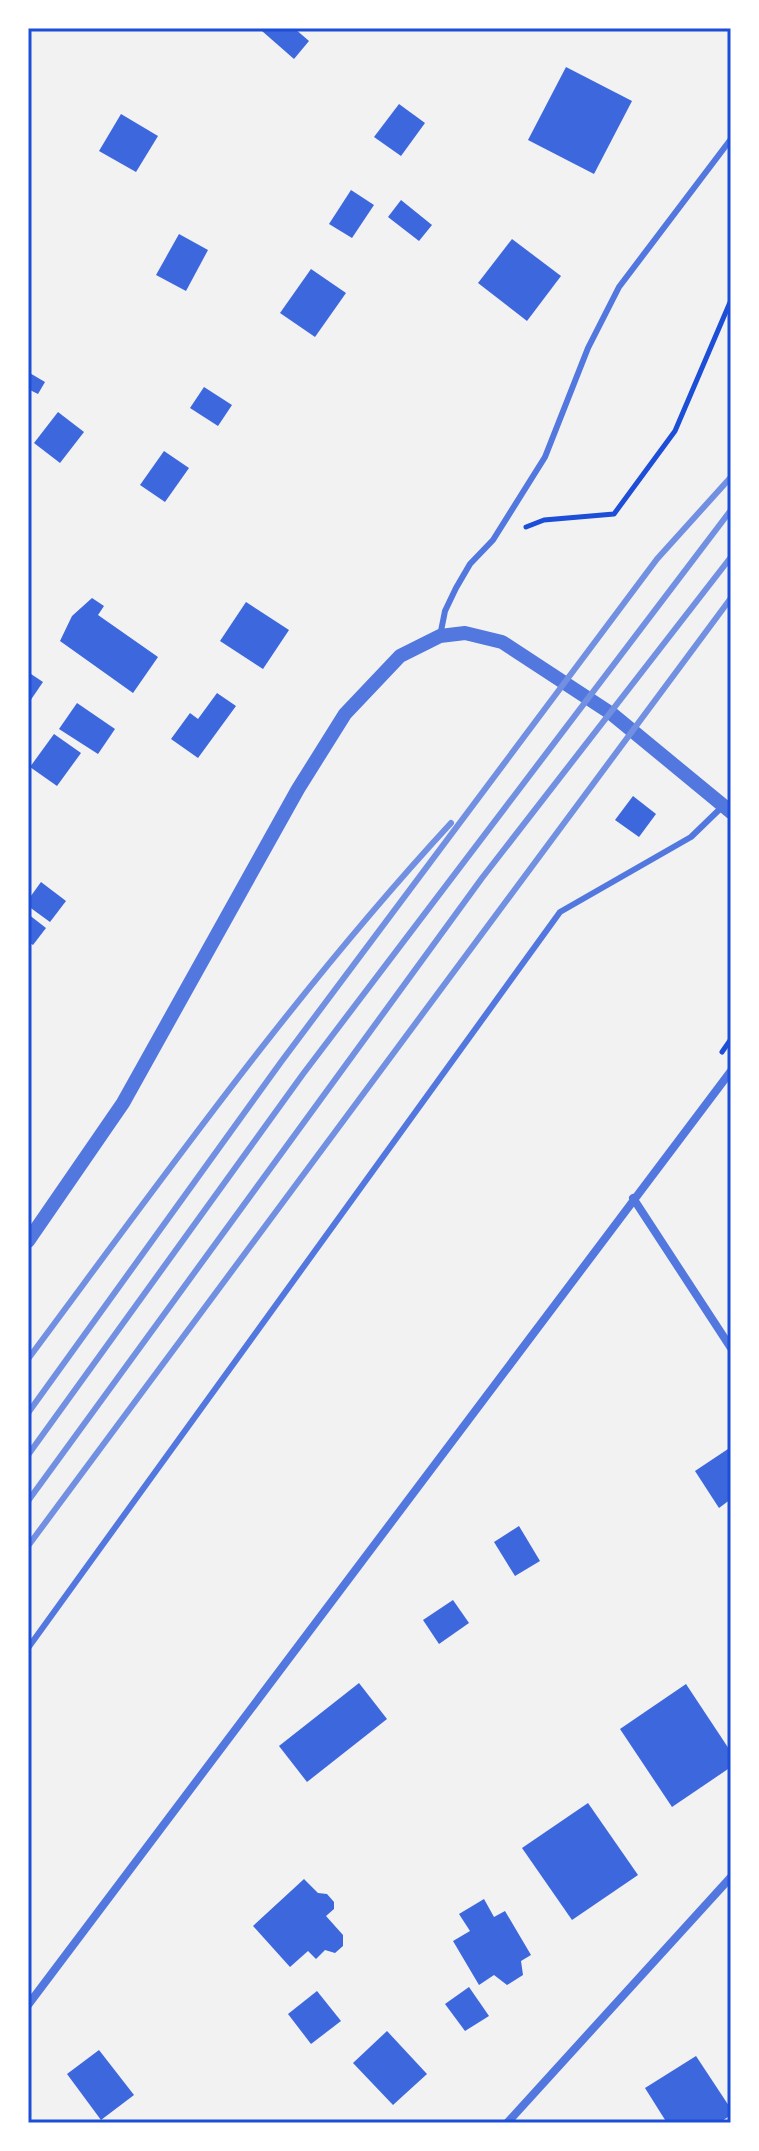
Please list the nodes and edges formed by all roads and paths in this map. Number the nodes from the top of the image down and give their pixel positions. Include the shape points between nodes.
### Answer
1 (731, 139) edge
2 (731, 300) edge
3 (493, 540) junction
4 (440, 636) junction
5 (727, 809) edge
6 (731, 1071) edge
7 (633, 1198) junction
8 (28, 1241) edge
9 (731, 1348) edge
10 (28, 1648) edge
11 (731, 1877) edge
12 (28, 2005) edge
13 (507, 2123) edge

1 - 3 lane via 619,287 588,348 545,457
2 - 3 path via 675,431 614,514 544,520
3 - 4 lane via 456,588
4 - 5 street via 465,633 502,642 612,714
4 - 8 street via 400,656 345,714 123,1103
5 - 10 lane via 691,837 560,912
6 - 7 street
7 - 9 street
7 - 12 street
11 - 13 street

